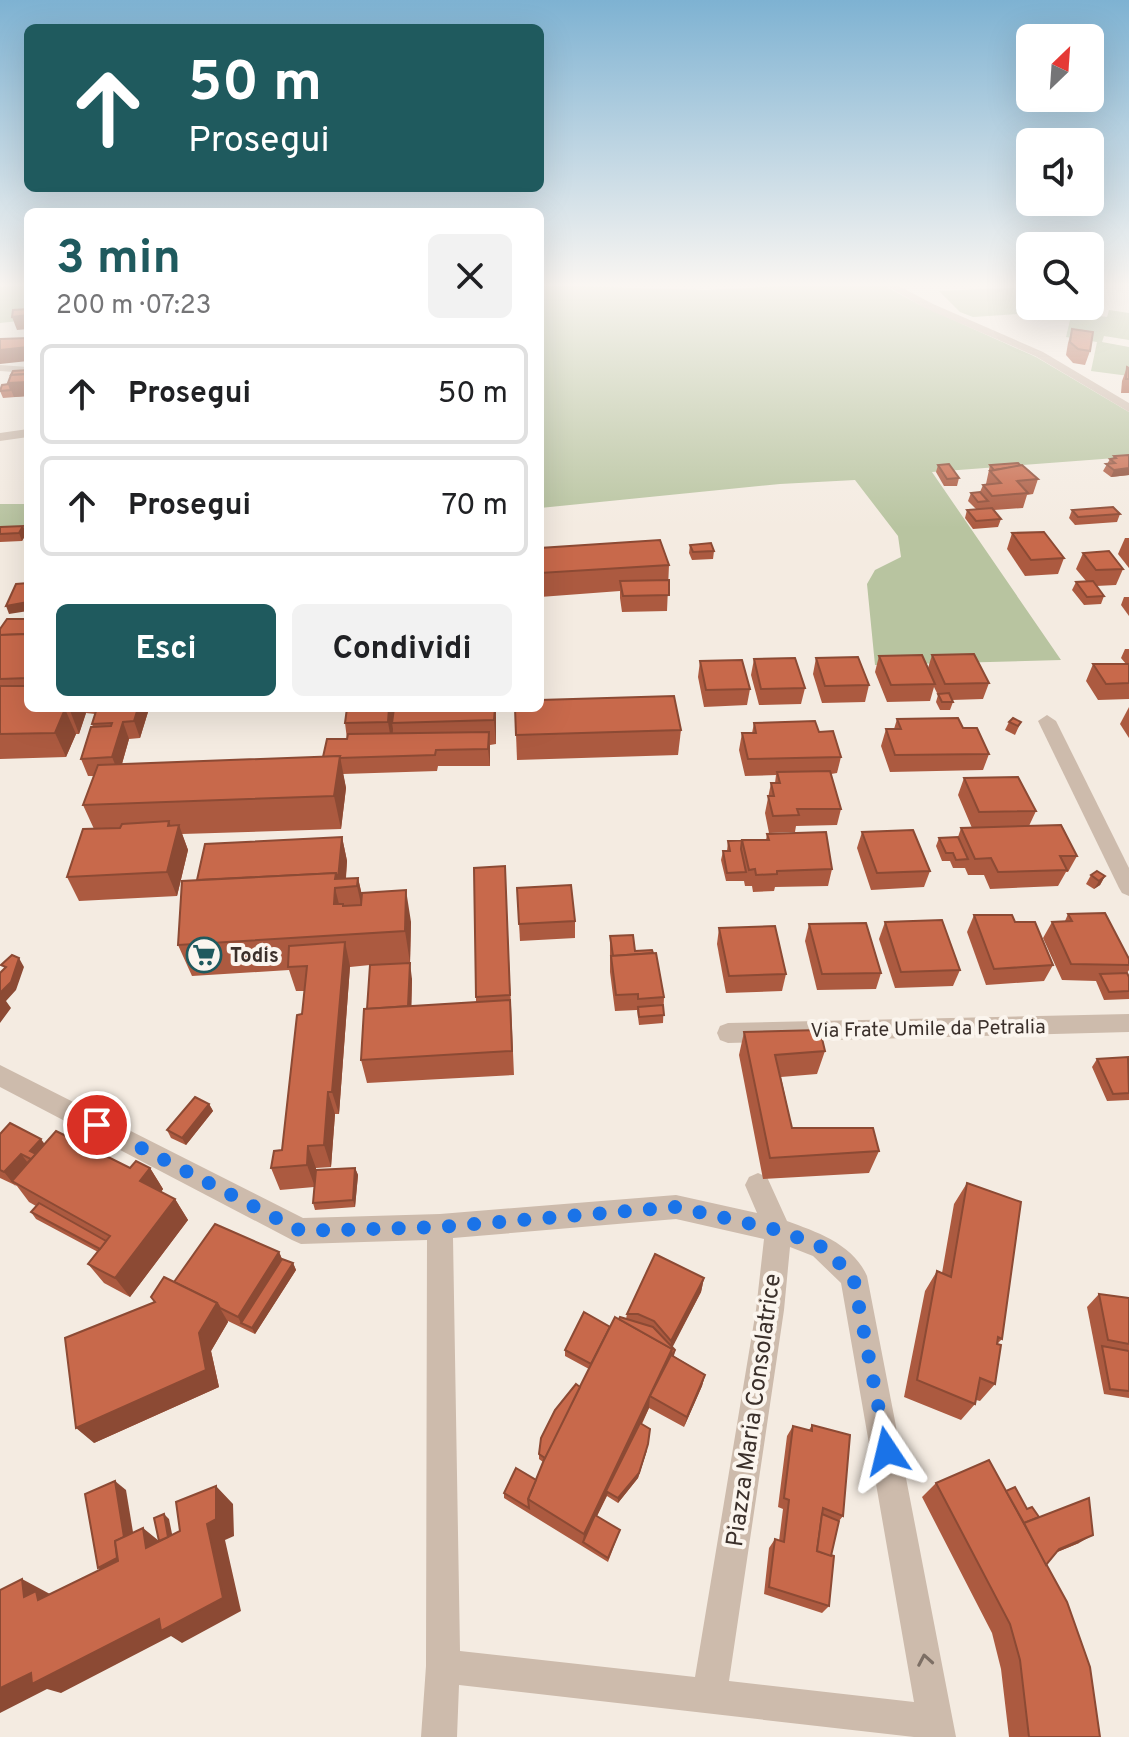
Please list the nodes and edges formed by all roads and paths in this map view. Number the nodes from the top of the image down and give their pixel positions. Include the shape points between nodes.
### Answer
1 (1058, 366) edge
2 (0, 368) edge
3 (24, 370) edge
4 (1129, 400) edge
5 (1114, 401) junction
6 (1129, 408) edge
7 (24, 434) edge
8 (0, 437) edge
9 (1047, 721) dead end
10 (1129, 888) edge
11 (1129, 1023) edge
12 (728, 1033) dead end
13 (0, 1075) edge
14 (758, 1185) dead end
15 (440, 1227) junction
16 (778, 1230) junction
17 (443, 1666) junction
18 (709, 1697) junction
19 (937, 1730) edge
20 (439, 1737) edge

1 - 5 street
2 - 3 street
4 - 5 street
5 - 6 street
7 - 8 street
9 - 10 street
11 - 12 street, Via Frate Umile da Petralia
13 - 15 street via 301,1231
14 - 16 street
15 - 16 street via 676,1207
15 - 17 street
16 - 18 street, Piazza Maria Consolatrice
19 -> 16 street via 853,1276 822,1247
17 - 18 street
17 - 20 street
18 - 19 street

